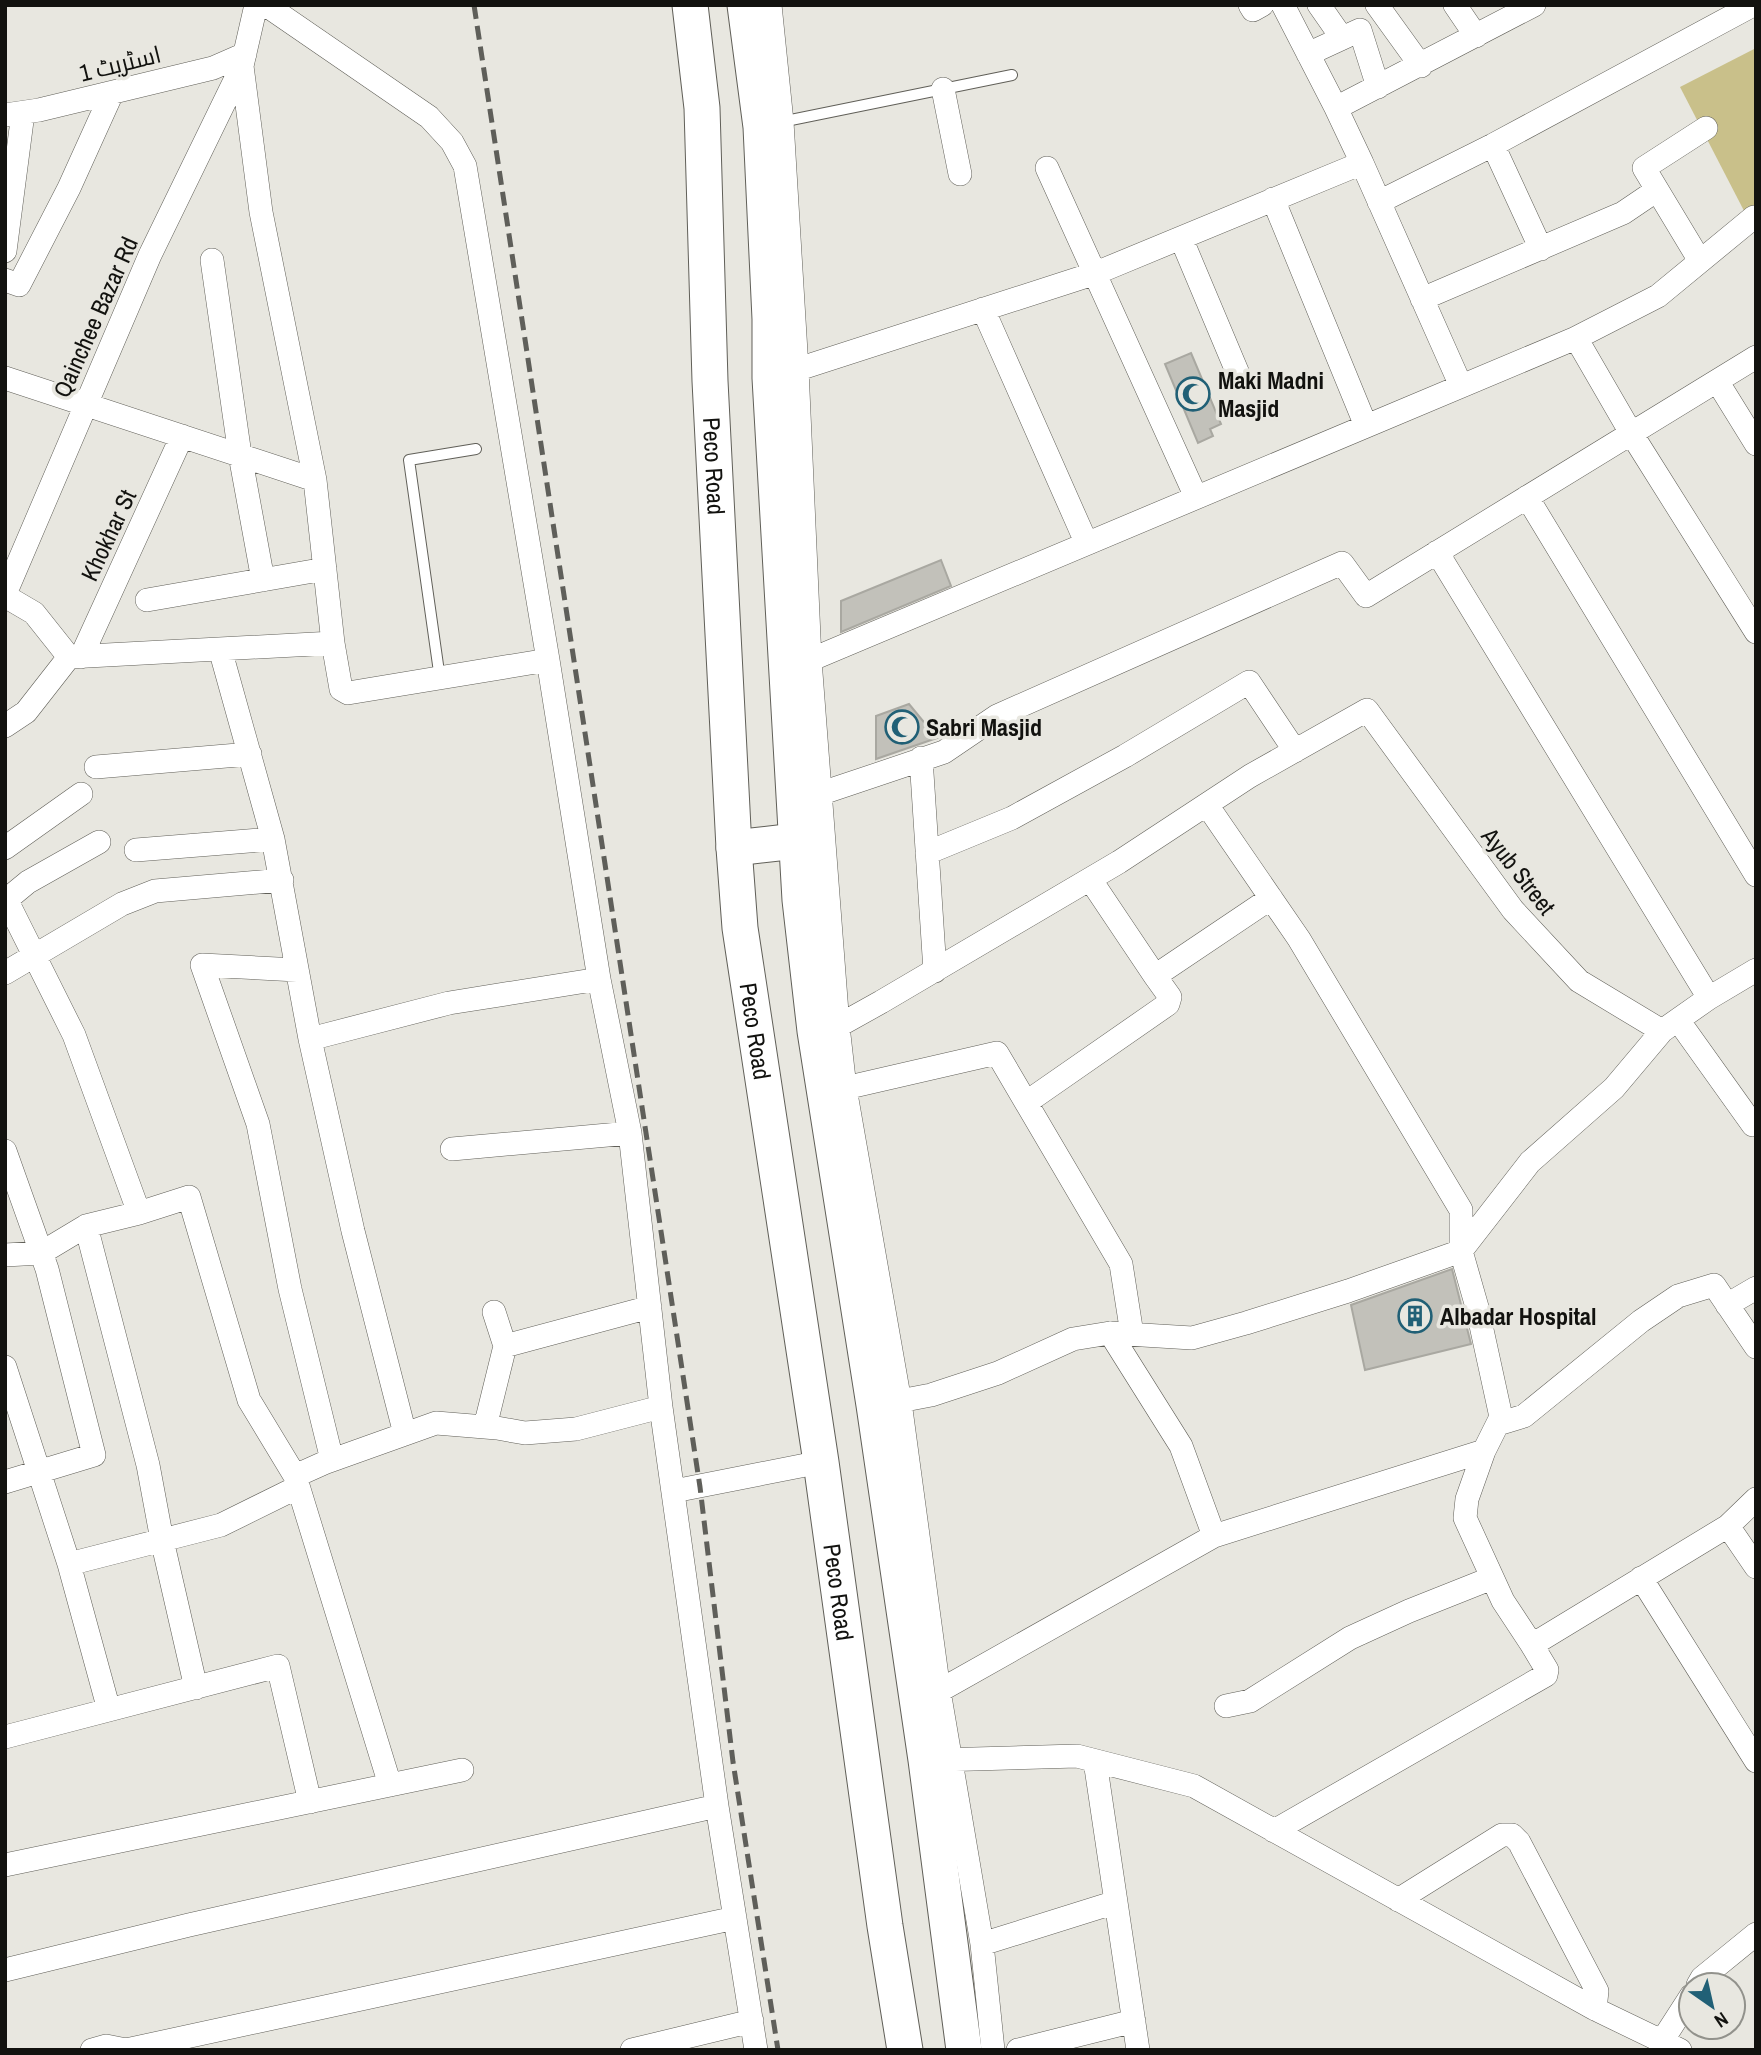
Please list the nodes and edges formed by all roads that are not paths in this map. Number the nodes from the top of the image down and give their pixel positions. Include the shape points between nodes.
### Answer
1 (256, 5) edge
2 (266, 5) edge
3 (690, 5) edge
4 (745, 5) edge
5 (770, 5) edge
6 (1250, 5) edge
7 (1262, 5) edge
8 (1283, 5) edge
9 (1319, 5) edge
10 (1377, 5) edge
11 (1455, 5) edge
12 (1534, 5) edge
13 (1753, 5) edge
14 (1476, 36) junction
15 (1342, 38) junction
16 (1308, 54) junction
17 (244, 60) junction
18 (1421, 66) junction
19 (1012, 75) dead end
20 (1378, 87) junction
21 (943, 89) junction
22 (112, 93) junction
23 (1336, 108) junction
24 (14, 114) edge
25 (771, 124) junction
26 (1706, 128) dead end
27 (1493, 145) junction
28 (1362, 163) junction
29 (1047, 168) dead end
30 (960, 174) dead end
31 (1657, 190) junction
32 (1273, 199) junction
33 (1379, 202) junction
34 (1754, 217) edge
35 (1181, 238) junction
36 (1541, 249) junction
37 (5, 251) edge
38 (212, 260) dead end
39 (1700, 261) junction
40 (1096, 273) junction
41 (5, 280) edge
42 (1422, 299) junction
43 (983, 309) junction
44 (1576, 338) junction
45 (1756, 357) edge
46 (784, 373) junction
47 (1239, 376) dead end
48 (5, 378) edge
49 (1717, 381) junction
50 (1461, 386) junction
51 (85, 404) junction
52 (1366, 426) junction
53 (1631, 433) junction
54 (182, 436) junction
55 (1756, 444) edge
56 (476, 449) dead end
57 (240, 455) junction
58 (315, 480) junction
59 (1196, 497) junction
60 (1527, 497) junction
61 (1086, 542) junction
62 (1437, 552) junction
63 (324, 569) junction
64 (263, 580) junction
65 (5, 594) edge
66 (147, 600) dead end
67 (1756, 632) edge
68 (333, 643) junction
69 (220, 649) junction
70 (75, 657) junction
71 (548, 660) junction
72 (798, 663) junction
73 (440, 679) junction
74 (5, 726) edge
75 (1296, 751) junction
76 (250, 754) junction
77 (921, 758) junction
78 (96, 767) dead end
79 (80, 794) dead end
80 (820, 794) junction
81 (1206, 805) junction
82 (273, 839) junction
83 (796, 841) junction
84 (99, 842) dead end
85 (5, 848) edge
86 (734, 848) junction
87 (136, 850) dead end
88 (927, 853) junction
89 (1756, 875) edge
90 (1090, 879) junction
91 (282, 880) junction
92 (1271, 898) junction
93 (6, 899) edge
94 (34, 955) junction
95 (298, 970) junction
96 (1756, 970) edge
97 (935, 971) junction
98 (5, 973) edge
99 (1155, 976) junction
100 (599, 979) junction
101 (1709, 998) junction
102 (1670, 1025) junction
103 (827, 1029) junction
104 (310, 1039) junction
105 (845, 1088) junction
106 (1027, 1102) junction
107 (1753, 1125) dead end
108 (630, 1133) junction
109 (452, 1149) dead end
110 (5, 1151) edge
111 (139, 1213) junction
112 (86, 1226) junction
113 (1461, 1251) junction
114 (41, 1253) junction
115 (5, 1255) edge
116 (1756, 1288) edge
117 (1727, 1305) junction
118 (650, 1307) junction
119 (494, 1311) dead end
120 (1121, 1333) junction
121 (505, 1346) junction
122 (1756, 1347) edge
123 (5, 1367) edge
124 (887, 1404) junction
125 (661, 1408) junction
126 (1497, 1424) junction
127 (485, 1427) junction
128 (405, 1434) junction
129 (1484, 1451) junction
130 (332, 1460) junction
131 (821, 1462) junction
132 (38, 1472) junction
133 (5, 1482) edge
134 (297, 1482) junction
135 (674, 1491) junction
136 (1756, 1499) edge
137 (1728, 1526) junction
138 (1214, 1536) junction
139 (162, 1540) junction
140 (69, 1564) junction
141 (1756, 1567) edge
142 (1492, 1578) junction
143 (1642, 1578) junction
144 (1532, 1645) junction
145 (196, 1688) junction
146 (939, 1691) junction
147 (1226, 1706) dead end
148 (109, 1710) junction
149 (5, 1737) edge
150 (939, 1760) junction
151 (1095, 1761) junction
152 (1756, 1761) edge
153 (462, 1770) dead end
154 (390, 1785) junction
155 (310, 1802) junction
156 (717, 1807) junction
157 (1274, 1831) junction
158 (5, 1865) edge
159 (1398, 1900) junction
160 (1116, 1902) junction
161 (735, 1918) junction
162 (1756, 1934) edge
163 (982, 1944) junction
164 (5, 1970) edge
165 (1711, 1971) edge
166 (1595, 2009) junction
167 (752, 2021) junction
168 (1134, 2021) junction
169 (1671, 2045) edge
170 (92, 2050) edge
171 (632, 2050) edge
172 (757, 2050) edge
173 (905, 2050) edge
174 (963, 2050) edge
175 (993, 2050) edge
176 (1018, 2050) edge
177 (1138, 2050) edge

1 - 17 street
2 - 71 street via 429,117 452,142 465,166
3 - 86 main road, Peco Road via 703,121 710,381
4 - 25 main road
5 - 25 street
6 - 7 street via 1253,10
8 - 16 street
9 - 15 street
10 - 18 street
11 - 14 street
12 - 14 street
13 - 27 street
14 - 18 street
15 - 16 street
15 - 20 street via 1360,30
16 - 23 street
17 - 22 street, اسٹریٹ 1
17 - 51 street, Qainchee Bazar Rd via 150,255
17 - 58 street via 261,212
18 - 20 street
19 - 21 lane
20 - 23 street
21 - 25 lane
21 - 30 street
22 - 24 street, اسٹریٹ 1
22 - 41 street via 19,285
23 - 28 street
24 - 37 street
25 - 46 main road via 770,319
26 - 31 street via 1644,167
27 - 33 street
27 - 36 street
28 - 32 street
28 - 33 street
29 - 40 street
31 - 36 street via 1623,213
31 - 39 street
32 - 35 street
32 - 52 street
33 - 42 street
34 - 39 street
35 - 40 street
35 - 47 street
36 - 42 street
38 - 57 street
39 - 44 street via 1658,296
40 - 43 street
40 - 59 street
42 - 50 street
43 - 46 street
43 - 61 street
44 - 50 street
44 - 53 street
45 - 49 street
46 - 72 main road
48 - 51 street
49 - 53 street
49 - 55 street
50 - 52 street
51 - 54 street
51 - 65 street, Qainchee Bazar Rd
52 - 59 street
53 - 60 street
53 - 67 street
54 - 57 street
54 - 70 street, Khokhar St
56 - 73 lane via 409,460
57 - 58 street
57 - 64 street
58 - 63 street
59 - 61 street
60 - 62 street
60 - 89 street
61 - 72 street
62 - 77 street via 1366,596 1342,563 997,716 944,752
62 - 101 street
63 - 64 street
63 - 68 street
64 - 66 street
65 - 70 street via 34,613
68 - 69 street
68 - 73 street via 343,692
69 - 70 street
69 - 76 street
70 - 74 street, Khokhar St via 26,712
71 - 73 street
71 - 100 street
72 - 80 street
72 - 83 main road
75 - 81 street
75 - 88 street via 1249,682 1012,818
75 - 102 street, Ayub Street via 1367,710 1513,910 1578,981
76 - 78 street
76 - 82 street
77 - 80 street
77 - 88 street
79 - 85 street
80 - 103 street
81 - 90 street
81 - 92 street
82 - 87 street
82 - 91 street
83 - 86 main road
83 - 103 main road via 800,900
84 - 93 street
86 - 131 main road, Peco Road via 740,928
88 - 97 street
90 - 97 street
90 - 99 street
91 - 94 street via 155,891 122,904
91 - 95 street
92 - 99 street
92 - 113 street via 1461,1210
93 - 94 street
94 - 98 street
94 - 111 street via 74,1035
95 - 104 street
95 - 130 street via 202,965 258,1124 290,1289
96 - 101 street
97 - 103 street
99 - 106 street via 1170,997 1168,1004
100 - 104 street via 449,1003
100 - 108 street
101 - 102 street
102 - 107 street
102 - 113 street via 1614,1088 1530,1162
103 - 105 street
103 - 124 main road
104 - 128 street
105 - 106 street via 997,1052
105 - 124 street
106 - 120 street via 1121,1264
108 - 109 street
108 - 118 street
110 - 114 street
111 - 112 street
111 - 134 street via 189,1197 249,1400
112 - 114 street
112 - 139 street via 148,1465
113 - 120 street via 1192,1338
113 - 126 street via 1501,1417
114 - 115 street
114 - 132 street via 94,1455
116 - 117 street
117 - 122 street
117 - 126 street via 1714,1285 1678,1296 1524,1416
118 - 121 street
118 - 125 street
119 - 121 street
120 - 124 street via 1073,1339 998,1373
120 - 138 street via 1181,1446
121 - 127 street
123 - 132 street
124 - 146 street
124 - 150 main road
125 - 127 street via 576,1429 525,1433
125 - 135 street
126 - 129 street
127 - 128 street via 436,1423
128 - 130 street
129 - 138 street
129 - 142 street via 1465,1518
130 - 134 street
131 - 135 street
131 - 173 main road, Peco Road
132 - 133 street
132 - 140 street
134 - 139 street via 221,1525
134 - 154 street
135 - 156 street
136 - 137 street
137 - 141 street
137 - 143 street
138 - 146 street
139 - 140 street
139 - 145 street
140 - 148 street
142 - 144 street
142 - 147 street via 1350,1638 1250,1701
143 - 144 street
143 - 152 street
144 - 157 street via 1546,1675
145 - 148 street
145 - 155 street via 278,1666
146 - 150 street
148 - 149 street
150 - 151 street via 1077,1756
150 - 163 street
150 - 174 main road
151 - 157 street via 1194,1786
151 - 160 street
153 - 154 street
154 - 155 street
155 - 158 street
156 - 161 street
156 - 164 street
157 - 159 street
159 - 166 street
159 - 166 street via 1502,1835 1512,1835 1597,1990
160 - 163 street
160 - 168 street
161 - 167 street
161 - 170 street via 127,2050 106,2046
162 - 165 street
163 - 175 street
166 - 169 street
167 - 171 street
167 - 172 street
168 - 176 street
168 - 177 street

